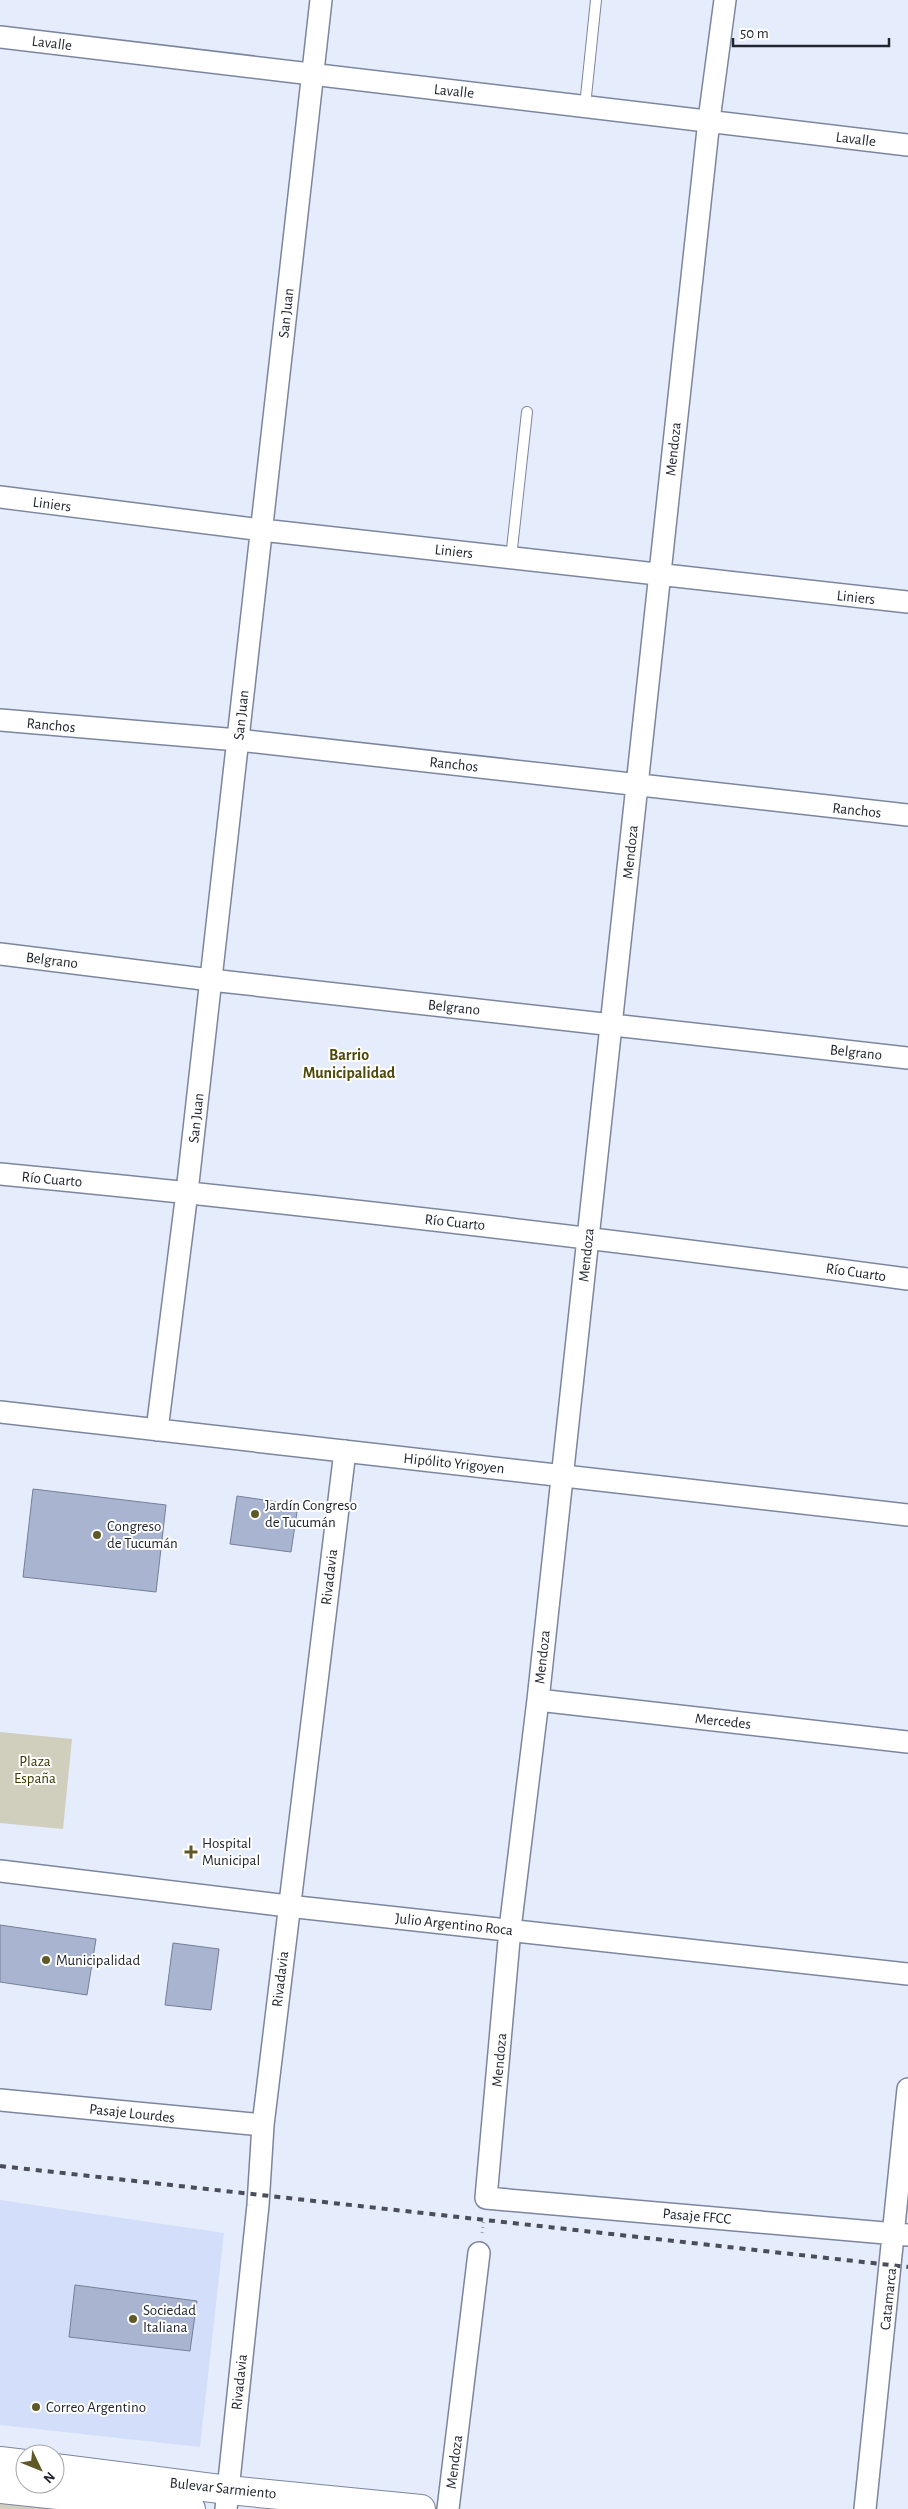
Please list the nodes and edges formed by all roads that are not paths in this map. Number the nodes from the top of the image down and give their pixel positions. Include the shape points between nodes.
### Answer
1 (321, 0) edge
2 (596, 0) edge
3 (724, 0) edge
4 (0, 37) edge
5 (313, 76) junction
6 (585, 106) junction
7 (709, 120) junction
8 (908, 145) edge
9 (527, 412) dead end
10 (0, 497) edge
11 (262, 530) junction
12 (511, 558) junction
13 (660, 574) junction
14 (908, 602) edge
15 (0, 720) edge
16 (238, 740) junction
17 (637, 785) junction
18 (908, 816) edge
19 (0, 954) edge
20 (211, 980) junction
21 (611, 1025) junction
22 (908, 1058) edge
23 (0, 1174) edge
24 (187, 1192) junction
25 (588, 1237) junction
26 (908, 1279) edge
27 (0, 1412) edge
28 (157, 1430) junction
29 (345, 1451) junction
30 (562, 1475) junction
31 (908, 1515) edge
32 (538, 1700) junction
33 (908, 1742) edge
34 (0, 1871) edge
35 (288, 1906) junction
36 (510, 1929) junction
37 (908, 1974) edge
38 (908, 2090) edge
39 (0, 2100) edge
40 (263, 2125) junction
41 (486, 2198) joint
42 (901, 2234) edge
43 (479, 2253) road end
44 (0, 2461) edge
45 (15, 2463) edge
46 (65, 2470) edge
47 (0, 2489) edge
48 (227, 2499) edge
49 (191, 2509) edge
50 (421, 2509) edge
51 (448, 2509) edge
52 (865, 2509) edge

1 - 5 street, San Juan
2 - 6 lane
3 - 7 street, Mendoza
4 - 5 street, Lavalle
5 - 6 street, Lavalle
5 - 11 street, San Juan
6 - 7 street, Lavalle
7 - 8 street, Lavalle
7 - 13 street, Mendoza
9 - 12 lane
10 - 11 street, Liniers
11 - 12 street, Liniers
11 - 16 street, San Juan
12 - 13 street, Liniers
13 - 14 street, Liniers
13 - 17 street, Mendoza
15 - 16 street, Ranchos
16 - 17 street, Ranchos
16 - 20 street, San Juan
17 - 18 street, Ranchos
17 - 21 street, Mendoza
19 - 20 street, Belgrano
20 - 21 street, Belgrano
20 - 24 street, San Juan
21 - 22 street, Belgrano
21 - 25 street, Mendoza
23 - 24 street, Río Cuarto
24 - 25 street, Río Cuarto
24 - 28 street, San Juan
25 - 26 street, Río Cuarto
25 - 30 street, Mendoza
27 - 28 street, Hipólito Yrigoyen
28 - 29 street, Hipólito Yrigoyen
29 - 30 street, Hipólito Yrigoyen
29 - 35 street, Rivadavia
30 - 31 street, Hipólito Yrigoyen
30 - 32 street, Mendoza
32 - 33 street, Mercedes
32 - 36 street, Mendoza
34 - 35 street, Julio Argentino Roca
35 - 36 street, Julio Argentino Roca
35 - 40 street, Rivadavia
36 - 37 street, Julio Argentino Roca
36 - 41 street, Mendoza
38 - 42 street, Catamarca
39 - 40 street, Pasaje Lourdes
40 - 48 street, Rivadavia via 258,2205
41 - 42 street, Pasaje FFCC
42 - 52 street, Catamarca
43 - 51 street, Mendoza
44 - 45 main road
46 - 48 main road, Bulevar Sarmiento
47 - 49 main road, Bulevar Sarmiento
48 - 50 main road, Bulevar Sarmiento

